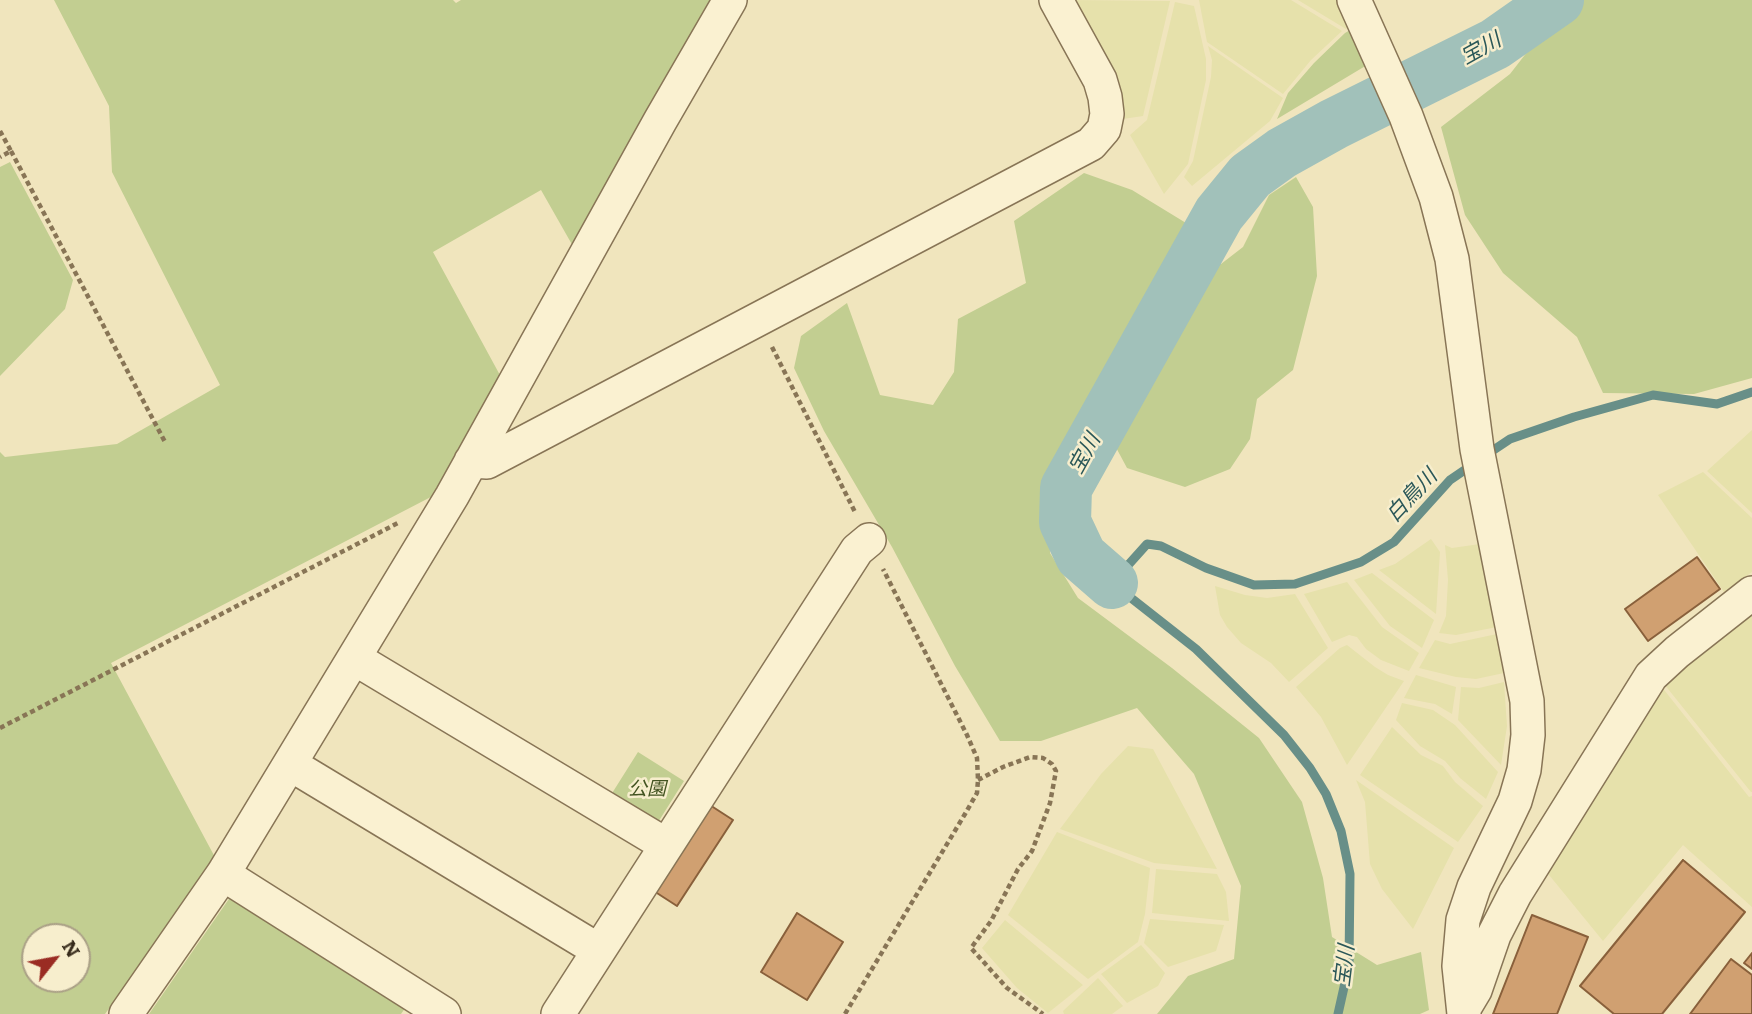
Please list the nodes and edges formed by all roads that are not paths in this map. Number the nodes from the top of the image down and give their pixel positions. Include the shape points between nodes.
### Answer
1 (730, 0) edge
2 (1056, 0) edge
3 (1354, 0) edge
4 (471, 461) junction
5 (869, 540) road end
6 (1752, 593) edge
7 (354, 659) junction
8 (290, 764) junction
9 (666, 845) junction
10 (223, 874) junction
11 (598, 950) junction
12 (1464, 1012) edge
13 (126, 1014) edge
14 (444, 1014) edge
15 (558, 1014) edge

1 - 4 street
2 - 4 street via 1105,97 1104,129 1091,144 487,462
3 - 12 street via 1406,116 1436,197 1452,259 1477,449 1527,701 1524,771 1463,920 1459,966
4 - 7 street
5 - 9 street via 857,550
6 - 12 street via 1651,676 1516,894 1494,935
7 - 8 street
7 - 9 street
8 - 10 street
8 - 11 street
9 - 11 street
10 - 13 street
10 - 14 street
11 - 15 street

